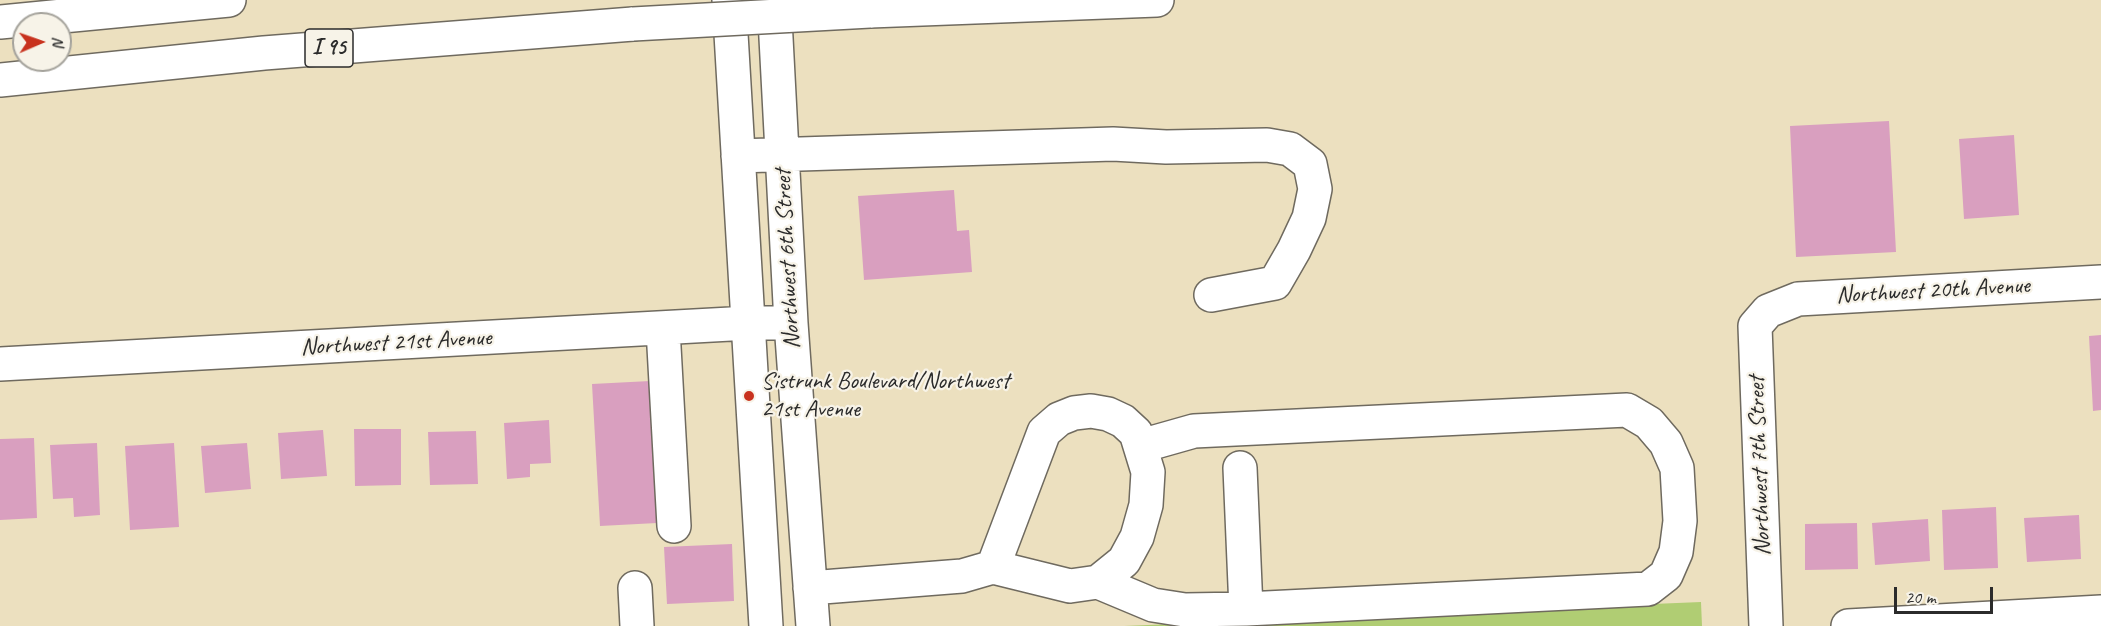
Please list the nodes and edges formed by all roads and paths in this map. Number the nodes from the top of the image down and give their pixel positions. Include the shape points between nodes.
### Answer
1 (229, 0) edge
2 (729, 0) edge
3 (774, 0) edge
4 (1157, 0) edge
5 (0, 22) edge
6 (8, 81) edge
7 (782, 154) junction
8 (738, 156) junction
9 (2101, 282) edge
10 (1211, 295) dead end
11 (1768, 310) joint
12 (749, 323) junction
13 (791, 323) junction
14 (663, 329) junction
15 (0, 364) edge
16 (1141, 447) junction
17 (1239, 468) dead end
18 (674, 526) dead end
19 (993, 567) junction
20 (1098, 582) junction
21 (635, 588) dead end
22 (810, 588) junction
23 (1246, 609) junction
24 (2101, 612) edge
25 (637, 626) edge
26 (766, 626) edge
27 (813, 626) edge
28 (1766, 626) edge
29 (1848, 626) edge

1 - 5 main road
2 - 8 main road, Northwest 6th Street
3 - 7 main road, Northwest 6th Street
4 - 6 main road, I 95, bridge via 870,10 633,24 264,53
7 - 8 main road
7 - 10 main road via 1113,144 1290,149 1310,164 1315,189 1309,218 1294,250 1275,283
7 - 13 main road, Northwest 6th Street
8 - 12 main road, Northwest 6th Street
9 - 11 main road, Northwest 20th Avenue via 1798,298
11 - 28 main road, Northwest 7th Street via 1755,326
12 - 13 main road, Northwest 21st Avenue
12 - 14 main road, Northwest 21st Avenue
12 - 26 main road, Northwest 6th Street
13 - 22 main road, Northwest 6th Street
14 - 15 main road, Northwest 21st Avenue
14 - 18 main road
16 - 19 main road via 1136,433 1108,414 1083,412 1059,419 1044,432
16 - 20 main road via 1148,472 1146,505 1137,537 1124,561
16 - 23 main road via 1194,431 1627,410 1649,423 1666,442 1677,468 1680,521 1676,552 1666,575 1648,590
17 - 23 main road
19 - 20 main road via 1070,586
19 - 22 main road via 963,576
20 - 23 main road via 1153,605 1185,610
21 - 25 main road
22 - 27 main road, Northwest 6th Street
24 - 29 main road

